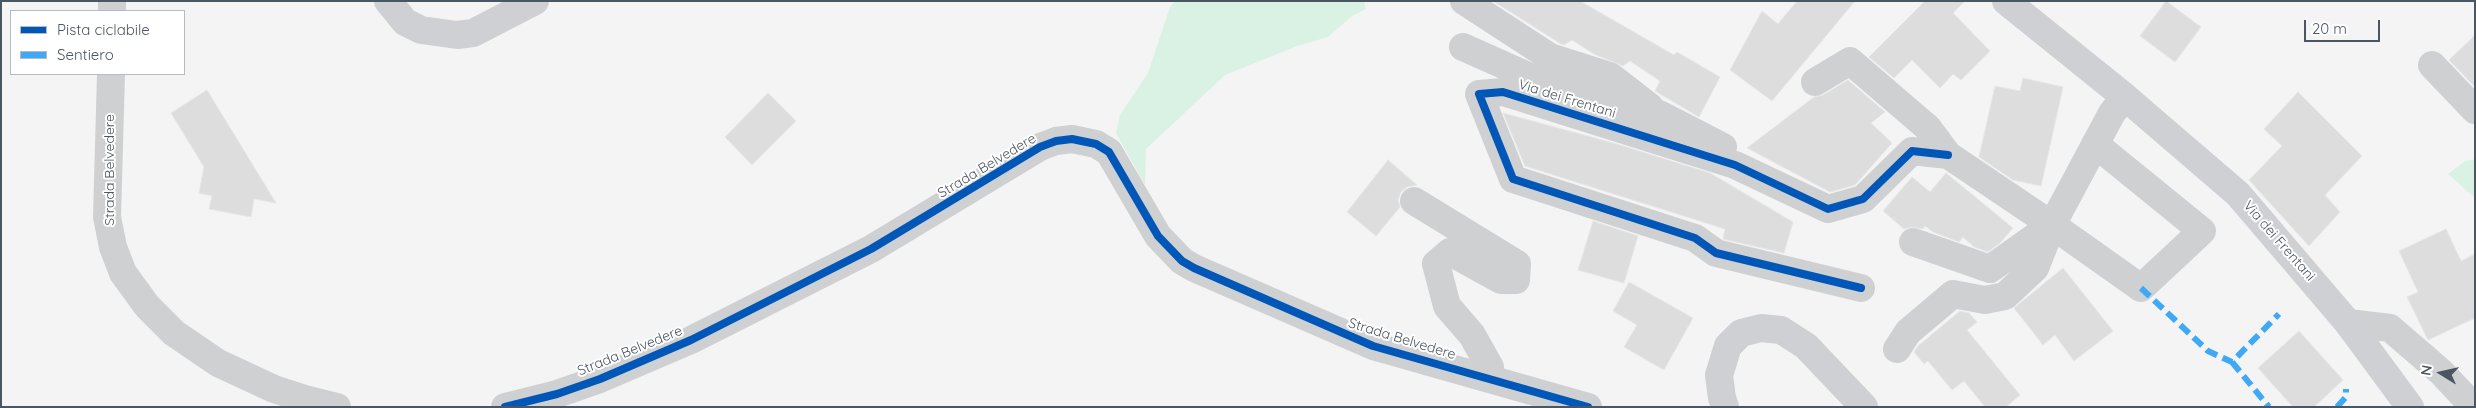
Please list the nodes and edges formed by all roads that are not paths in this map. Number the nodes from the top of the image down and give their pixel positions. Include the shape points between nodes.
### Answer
1 (388, 1) edge
2 (535, 1) edge
3 (1464, 1) edge
4 (2006, 1) edge
5 (1464, 47) dead end
6 (2432, 66) dead end
7 (111, 75) edge
8 (1814, 82) dead end
9 (2125, 97) junction
10 (2475, 110) edge
11 (1659, 114) junction
12 (2095, 144) junction
13 (1948, 154) junction
14 (1735, 164) junction
15 (1414, 201) dead end
16 (2052, 225) junction
17 (1913, 242) dead end
18 (1861, 288) dead end
19 (2348, 323) junction
20 (1897, 349) dead end
21 (1491, 379) junction
22 (337, 407) edge
23 (505, 407) edge
24 (1588, 407) edge
25 (1725, 407) edge
26 (1864, 407) edge
27 (2410, 407) edge
28 (2474, 407) edge

1 - 2 main road via 405,22 421,30 457,35 473,33
3 - 11 street, Via dei Frentani via 1550,57 1610,76
4 - 9 main road, Via dei Frentani
5 - 11 street, Via dei Frentani via 1546,84
6 - 10 street
7 - 22 street, Strada Belvedere via 107,217 112,247 123,273 147,306 189,345 218,363 274,389
8 - 13 street, Via dei Frentani via 1850,61 1928,128
9 - 12 street
9 - 19 main road, Via dei Frentani via 2238,194
11 - 14 street, Via dei Frentani via 1726,148
12 - 16 street
12 - 16 street, Via dei Frentani via 2202,231 2141,288
13 - 14 street, Via dei Frentani via 1912,151 1863,199 1828,209
13 - 16 street, Via dei Frentani
14 - 18 street, Via dei Frentani via 1502,92 1479,94 1514,178 1695,238 1716,254
15 - 21 street via 1517,264 1516,280 1501,280 1450,252 1436,264 1447,306 1472,335 1490,366
16 - 17 street via 1990,268
16 - 20 street via 2035,268 2005,296 1985,300 1953,294 1908,332
19 - 27 main road, Via dei Frentani
19 - 28 street via 2390,328 2441,372
21 - 23 street, Strada Belvedere via 1348,337 1182,261 1143,215 1109,152 1096,144 1072,139 1040,147 871,249 690,340 600,379
21 - 24 street, Strada Belvedere
25 - 26 main road via 1719,375 1728,346 1741,333 1761,328 1781,330 1806,346

